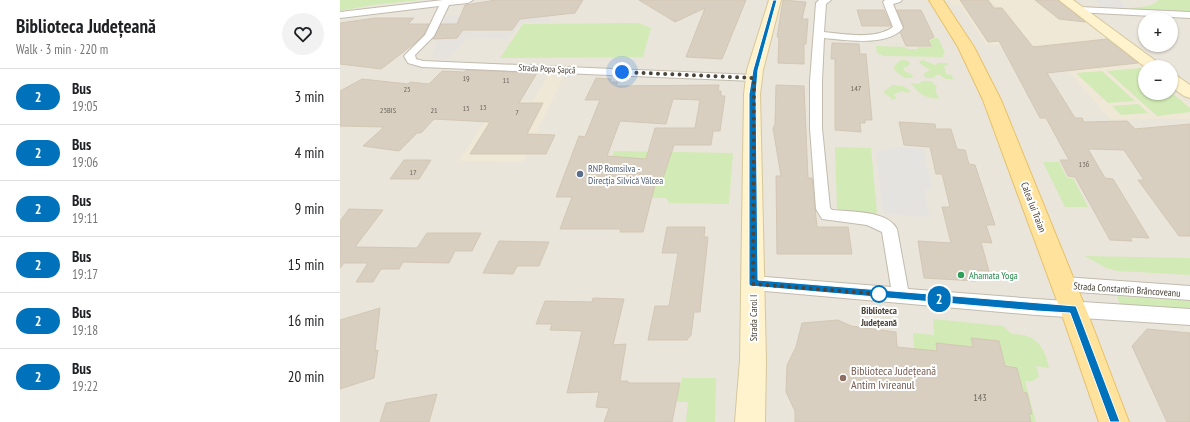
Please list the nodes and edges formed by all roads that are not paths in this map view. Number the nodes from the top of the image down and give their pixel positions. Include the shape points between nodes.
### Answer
1 (468, 0) edge
2 (775, 0) edge
3 (826, 0) edge
4 (897, 0) edge
5 (936, 0) edge
6 (1066, 0) edge
7 (446, 2) junction
8 (1079, 10) junction
9 (340, 15) edge
10 (1190, 15) edge
11 (819, 35) junction
12 (1146, 60) edge
13 (754, 78) junction
14 (1178, 84) edge
15 (1190, 93) edge
16 (753, 284) junction
17 (1064, 284) junction
18 (1190, 294) edge
19 (900, 296) junction
20 (1073, 309) junction
21 (1190, 317) edge
22 (750, 422) edge
23 (1114, 422) edge

1 - 7 street
2 - 13 street, Strada Carol I
3 - 11 street via 820,3
4 - 11 street via 888,2 898,28 894,32 875,37
5 - 17 main road, Calea lui Traian via 971,57 992,100
6 - 8 street
7 - 9 street
7 - 13 street, Strada Popa Șapcă via 429,36 409,56 412,61 422,64
8 - 10 street
8 - 12 street
11 - 19 street via 816,128 823,209 827,215 868,219 880,222 890,229
13 - 16 street, Strada Carol I
14 - 15 street
16 - 19 street
16 - 22 street, Strada Carol I
17 - 18 street, Strada Constantin Brâncoveanu
17 - 20 main road, Calea lui Traian
19 - 20 street
20 - 21 street
20 - 23 main road, Calea lui Traian

